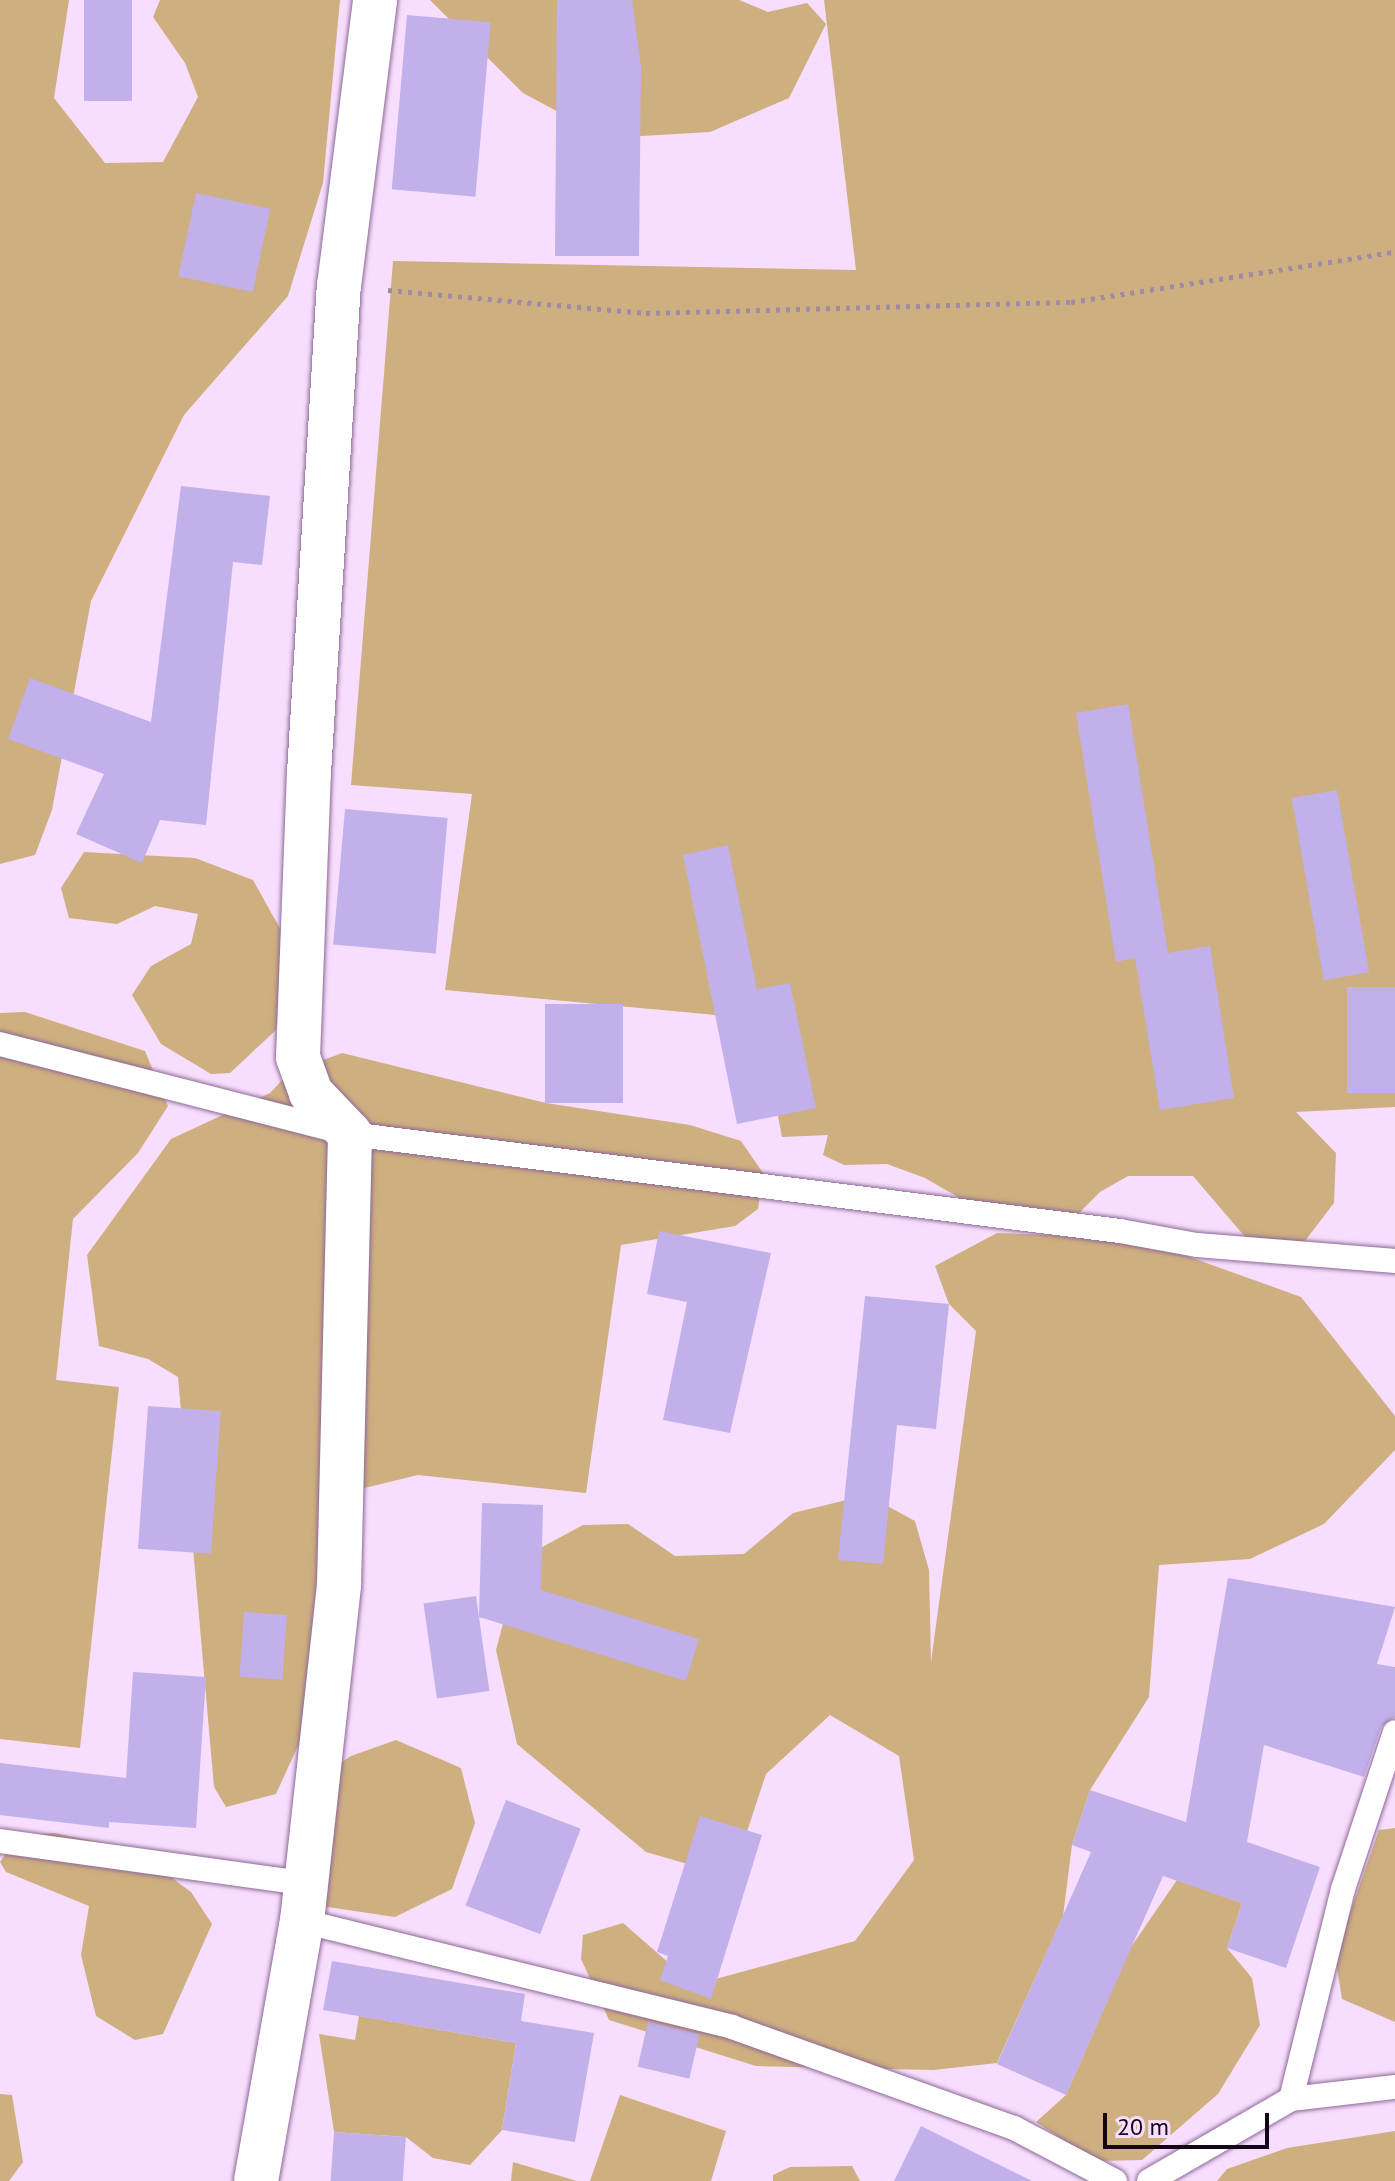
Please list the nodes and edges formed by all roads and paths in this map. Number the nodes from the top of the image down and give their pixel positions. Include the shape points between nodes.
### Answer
1 (375, 0) edge
2 (1395, 252) edge
3 (339, 286) junction
4 (0, 1044) edge
5 (350, 1134) junction
6 (1395, 1261) edge
7 (1395, 1732) edge
8 (0, 1841) edge
9 (303, 1902) junction
10 (1395, 2087) edge
11 (1291, 2099) junction
12 (256, 2181) edge
13 (1115, 2181) edge
14 (1149, 2181) edge

1 - 3 street
2 - 3 path via 1055,303 646,313
3 - 5 street via 309,773 298,1057 311,1093
4 - 5 lane
5 - 6 lane via 1197,1245
5 - 9 street via 339,1585
7 - 11 lane via 1343,1889
8 - 9 lane
9 - 12 street
9 - 13 lane via 732,2027 1014,2128
10 - 11 lane
11 - 14 lane

